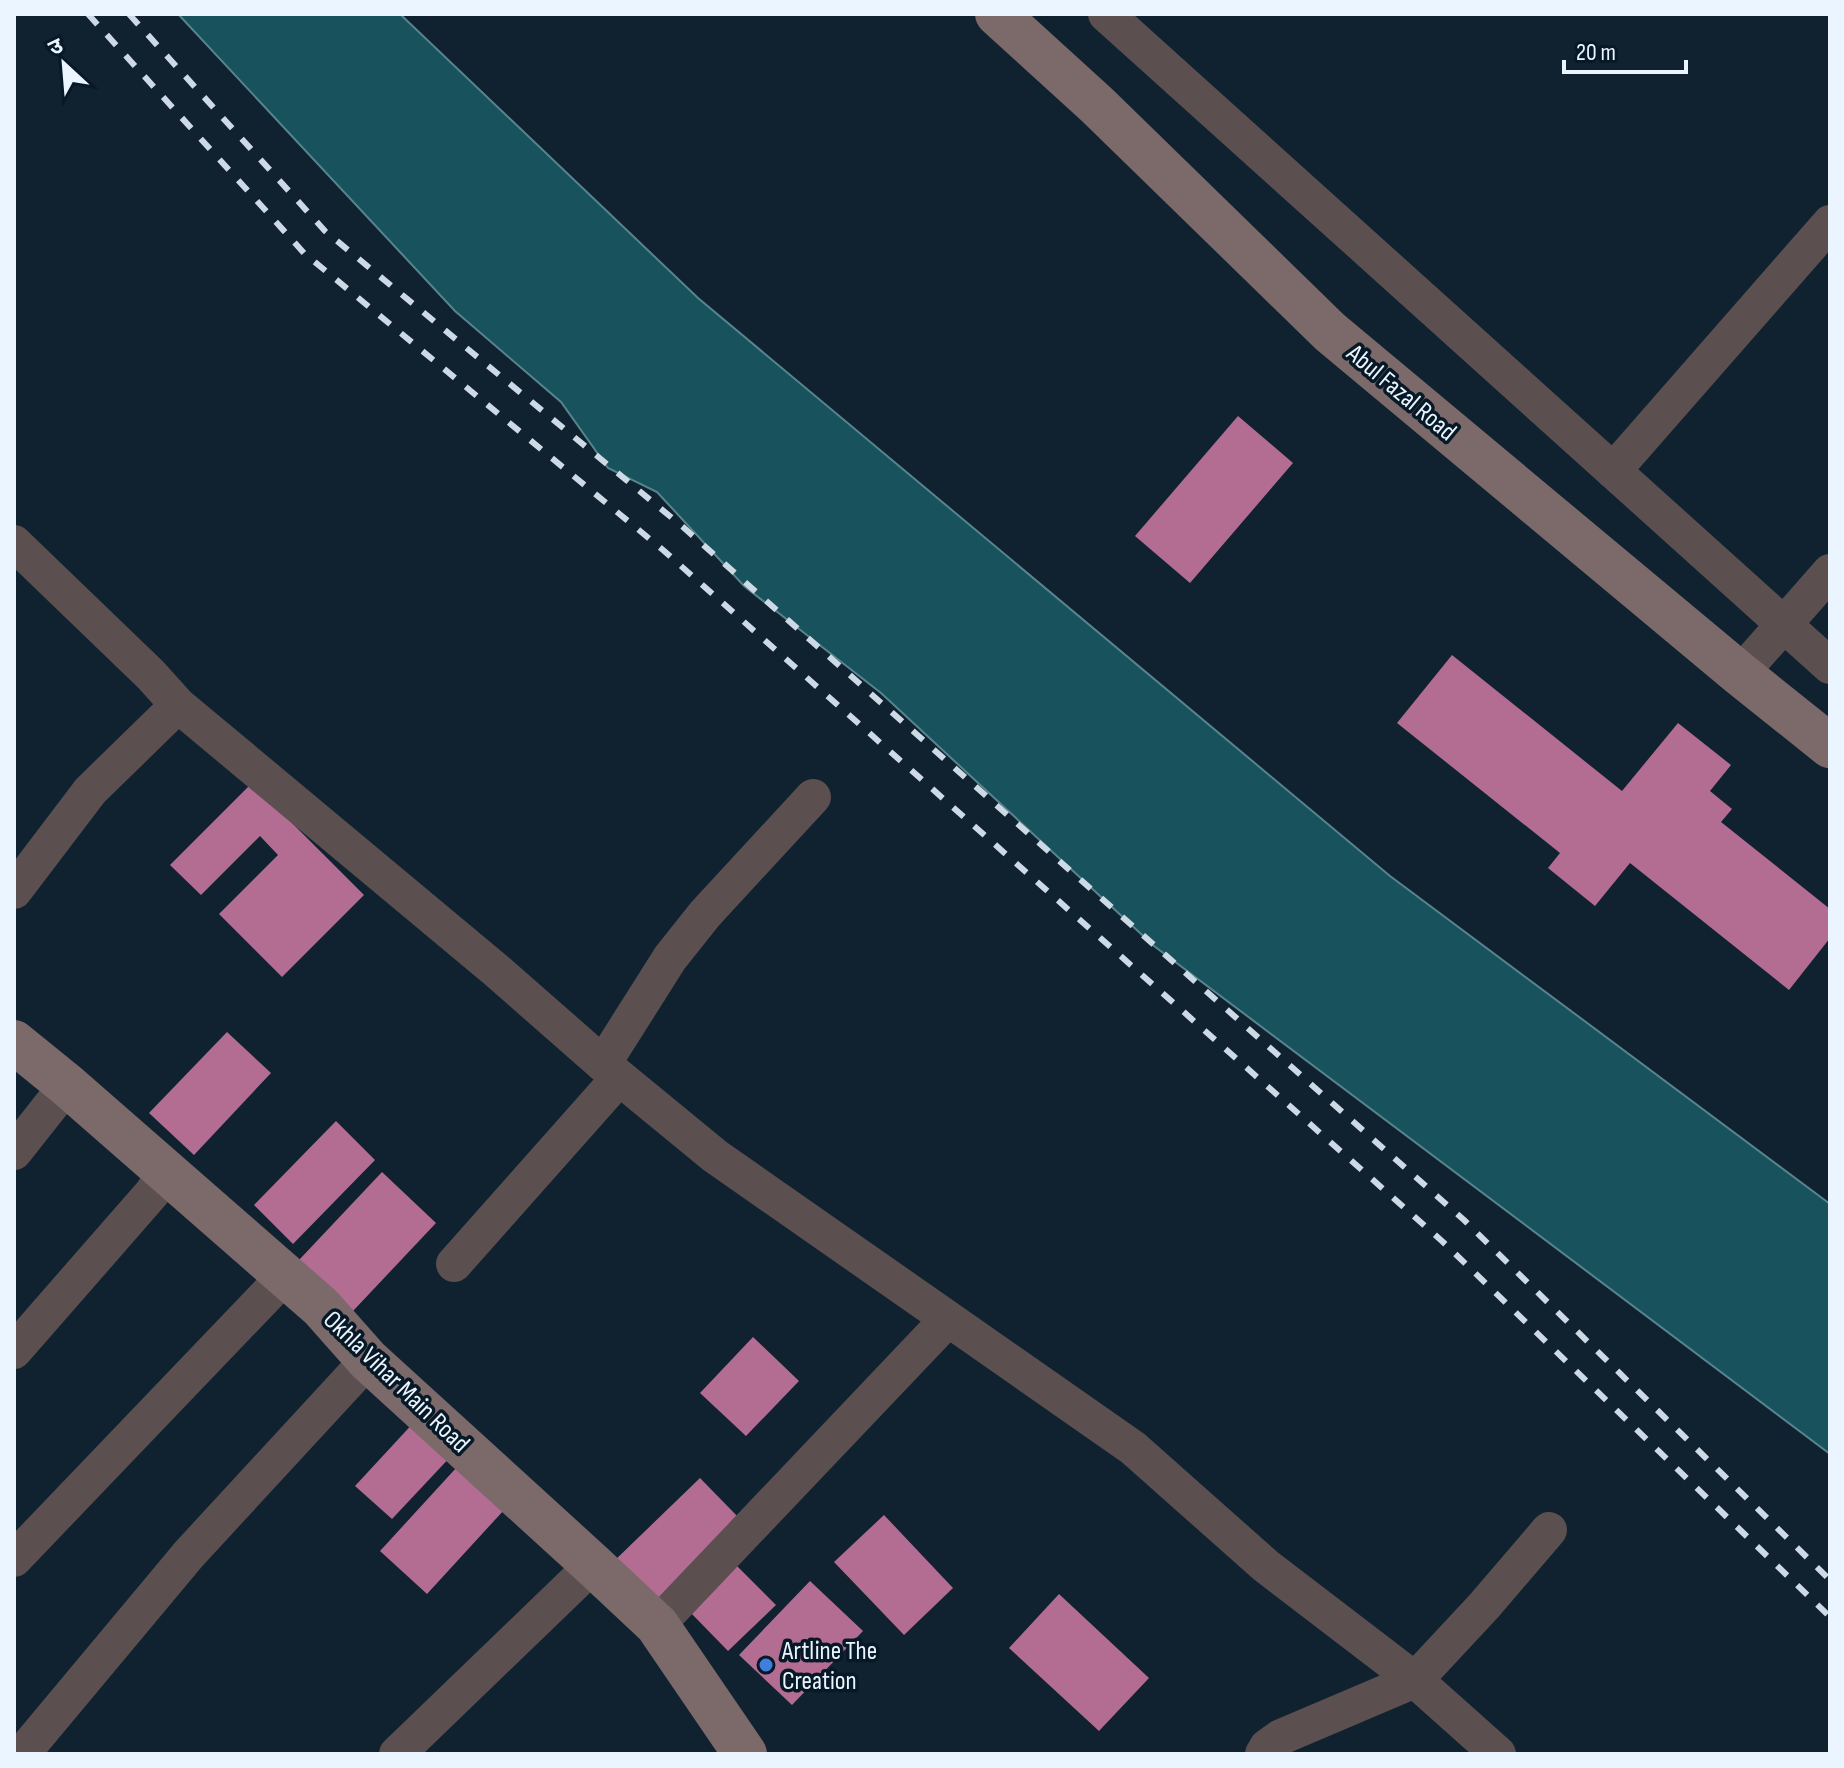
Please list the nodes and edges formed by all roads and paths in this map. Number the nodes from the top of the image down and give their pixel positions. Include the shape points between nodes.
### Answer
1 (997, 14) edge
2 (1106, 14) edge
3 (1830, 223) edge
4 (1613, 471) junction
5 (14, 543) edge
6 (1830, 572) edge
7 (1783, 623) junction
8 (1830, 666) edge
9 (1740, 674) junction
10 (178, 705) junction
11 (1830, 746) edge
12 (813, 797) dead end
13 (14, 891) edge
14 (14, 1042) edge
15 (611, 1071) junction
16 (67, 1085) junction
17 (14, 1152) edge
18 (166, 1172) junction
19 (454, 1264) dead end
20 (285, 1276) junction
21 (947, 1320) junction
22 (14, 1351) edge
23 (368, 1360) junction
24 (1549, 1530) dead end
25 (14, 1559) edge
26 (593, 1565) junction
27 (657, 1625) junction
28 (1415, 1680) junction
29 (22, 1754) edge
30 (397, 1754) edge
31 (745, 1754) edge
32 (1263, 1754) edge
33 (1498, 1754) edge

1 - 9 street, Abul Fazal Road via 1330,332
2 - 4 street
3 - 4 street
4 - 7 street
5 - 10 street
6 - 7 street
7 - 8 street
7 - 9 street
9 - 11 street, Abul Fazal Road
10 - 13 street via 90,791
10 - 15 street
12 - 15 street via 670,958
14 - 16 street, Okhla Vihar Main Road
15 - 19 street
15 - 21 street via 715,1156
16 - 17 street
16 - 18 street, Okhla Vihar Main Road
18 - 20 street, Okhla Vihar Main Road
18 - 22 street
20 - 23 street, Okhla Vihar Main Road
20 - 25 street
21 - 27 street
21 - 28 street via 1133,1448 1266,1566
23 - 26 street, Okhla Vihar Main Road
23 - 29 street via 189,1554
24 - 28 street
26 - 27 street, Okhla Vihar Main Road
26 - 30 street
27 - 31 street, Okhla Vihar Main Road
28 - 32 street via 1281,1737
28 - 33 street

